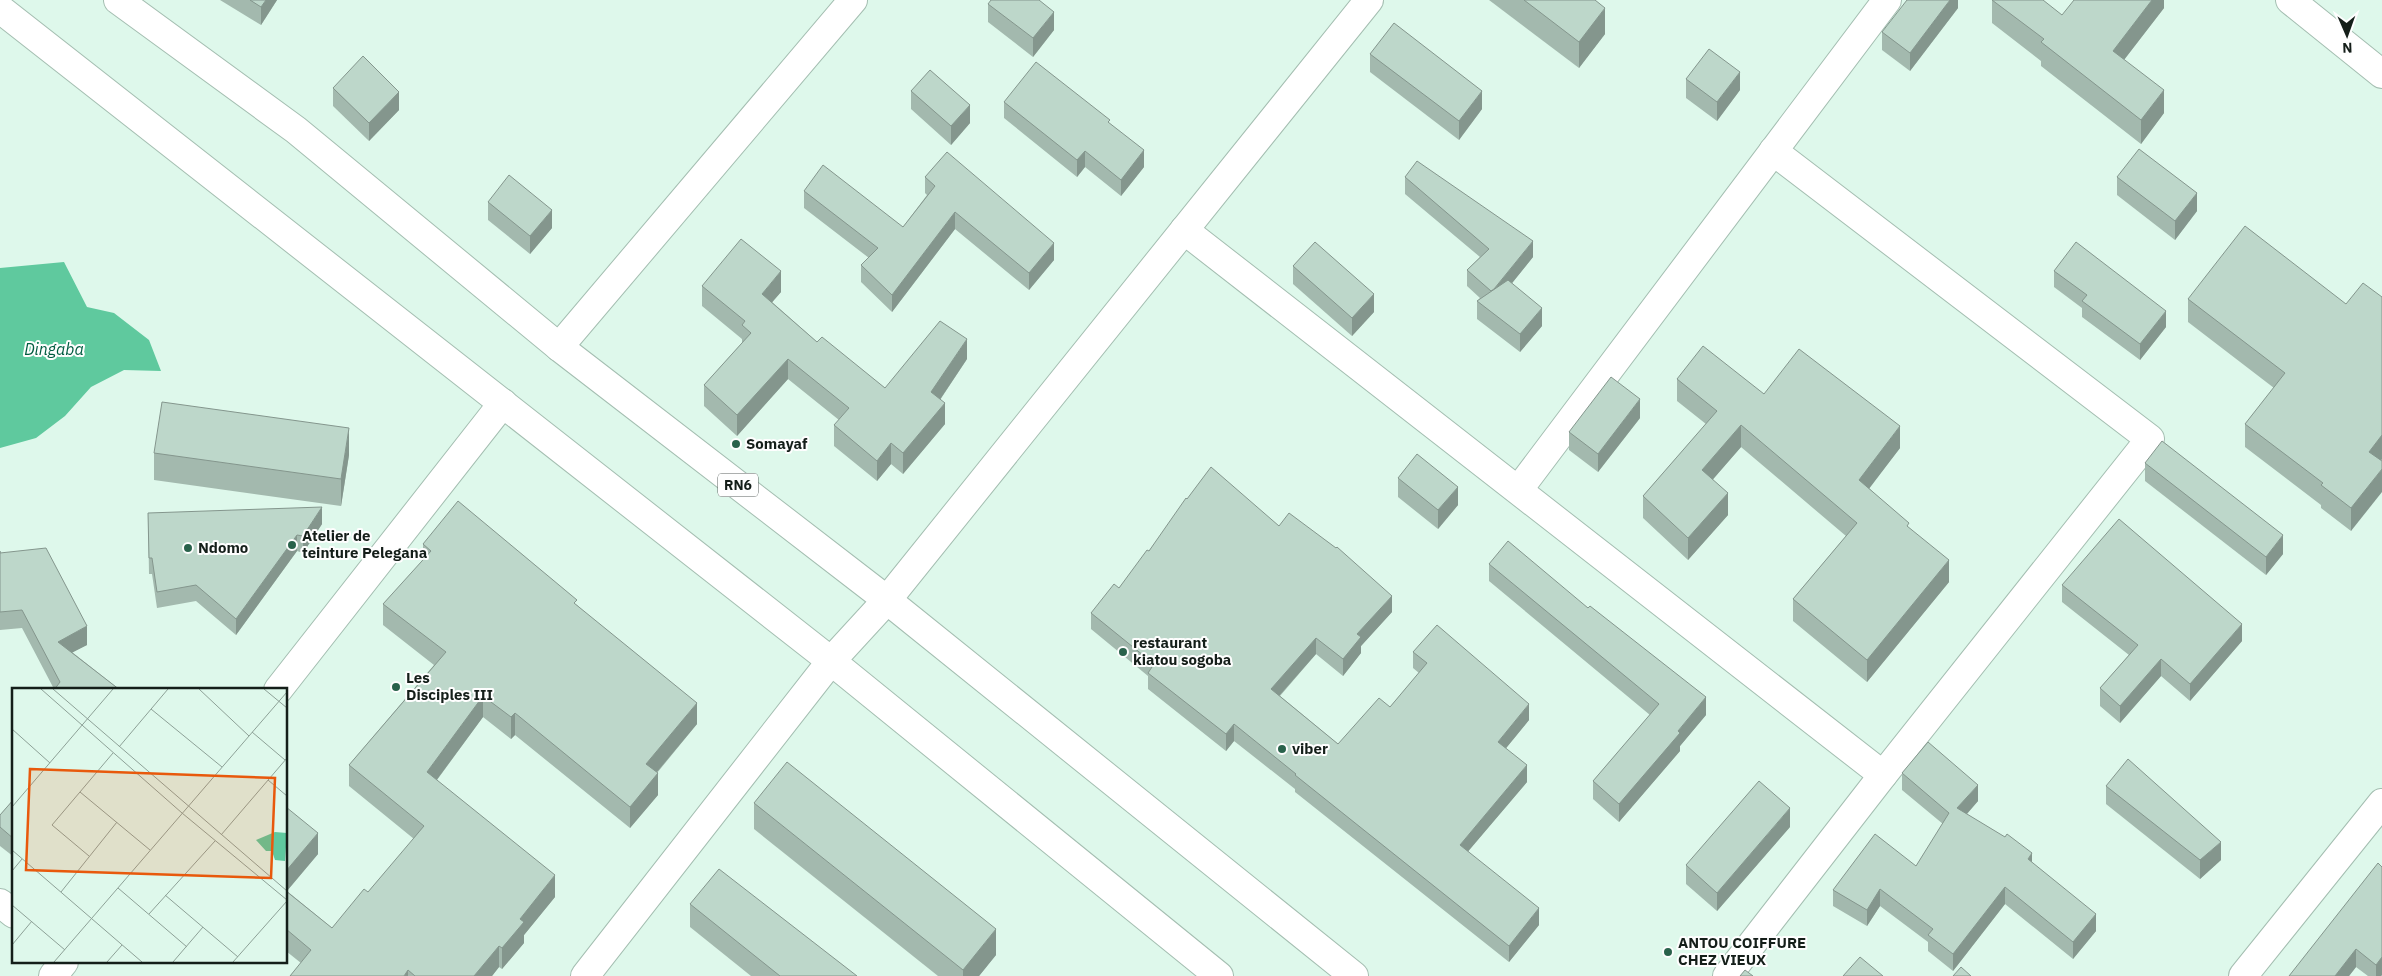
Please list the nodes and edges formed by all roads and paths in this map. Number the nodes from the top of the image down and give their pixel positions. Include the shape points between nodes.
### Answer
1 (118, 0) edge
2 (853, 0) edge
3 (1369, 0) edge
4 (1887, 0) edge
5 (2290, 0) edge
6 (0, 9) edge
7 (2382, 74) edge
8 (1773, 151) junction
9 (1184, 230) junction
10 (559, 347) junction
11 (503, 403) junction
12 (1519, 489) junction
13 (887, 600) junction
14 (831, 661) junction
15 (280, 688) edge
16 (1883, 775) junction
17 (2382, 803) edge
18 (0, 904) edge
19 (12, 913) edge
20 (62, 964) edge
21 (53, 976) edge
22 (585, 976) edge
23 (1218, 976) edge
24 (1354, 976) edge
25 (1727, 976) edge
26 (2243, 976) edge

1 - 10 main road, RN6 via 296,130
2 - 10 main road
3 - 9 main road
4 - 8 main road
5 - 7 main road
6 - 11 main road
8 - 12 main road
8 - 16 main road via 2150,439
9 - 12 main road
9 - 13 main road
10 - 13 main road, RN6
11 - 14 main road
11 - 15 main road
12 - 16 main road
13 - 14 main road
13 - 24 main road, RN6
14 - 22 main road
14 - 23 main road
16 - 25 main road
17 - 26 main road
18 - 19 main road
20 - 21 main road

